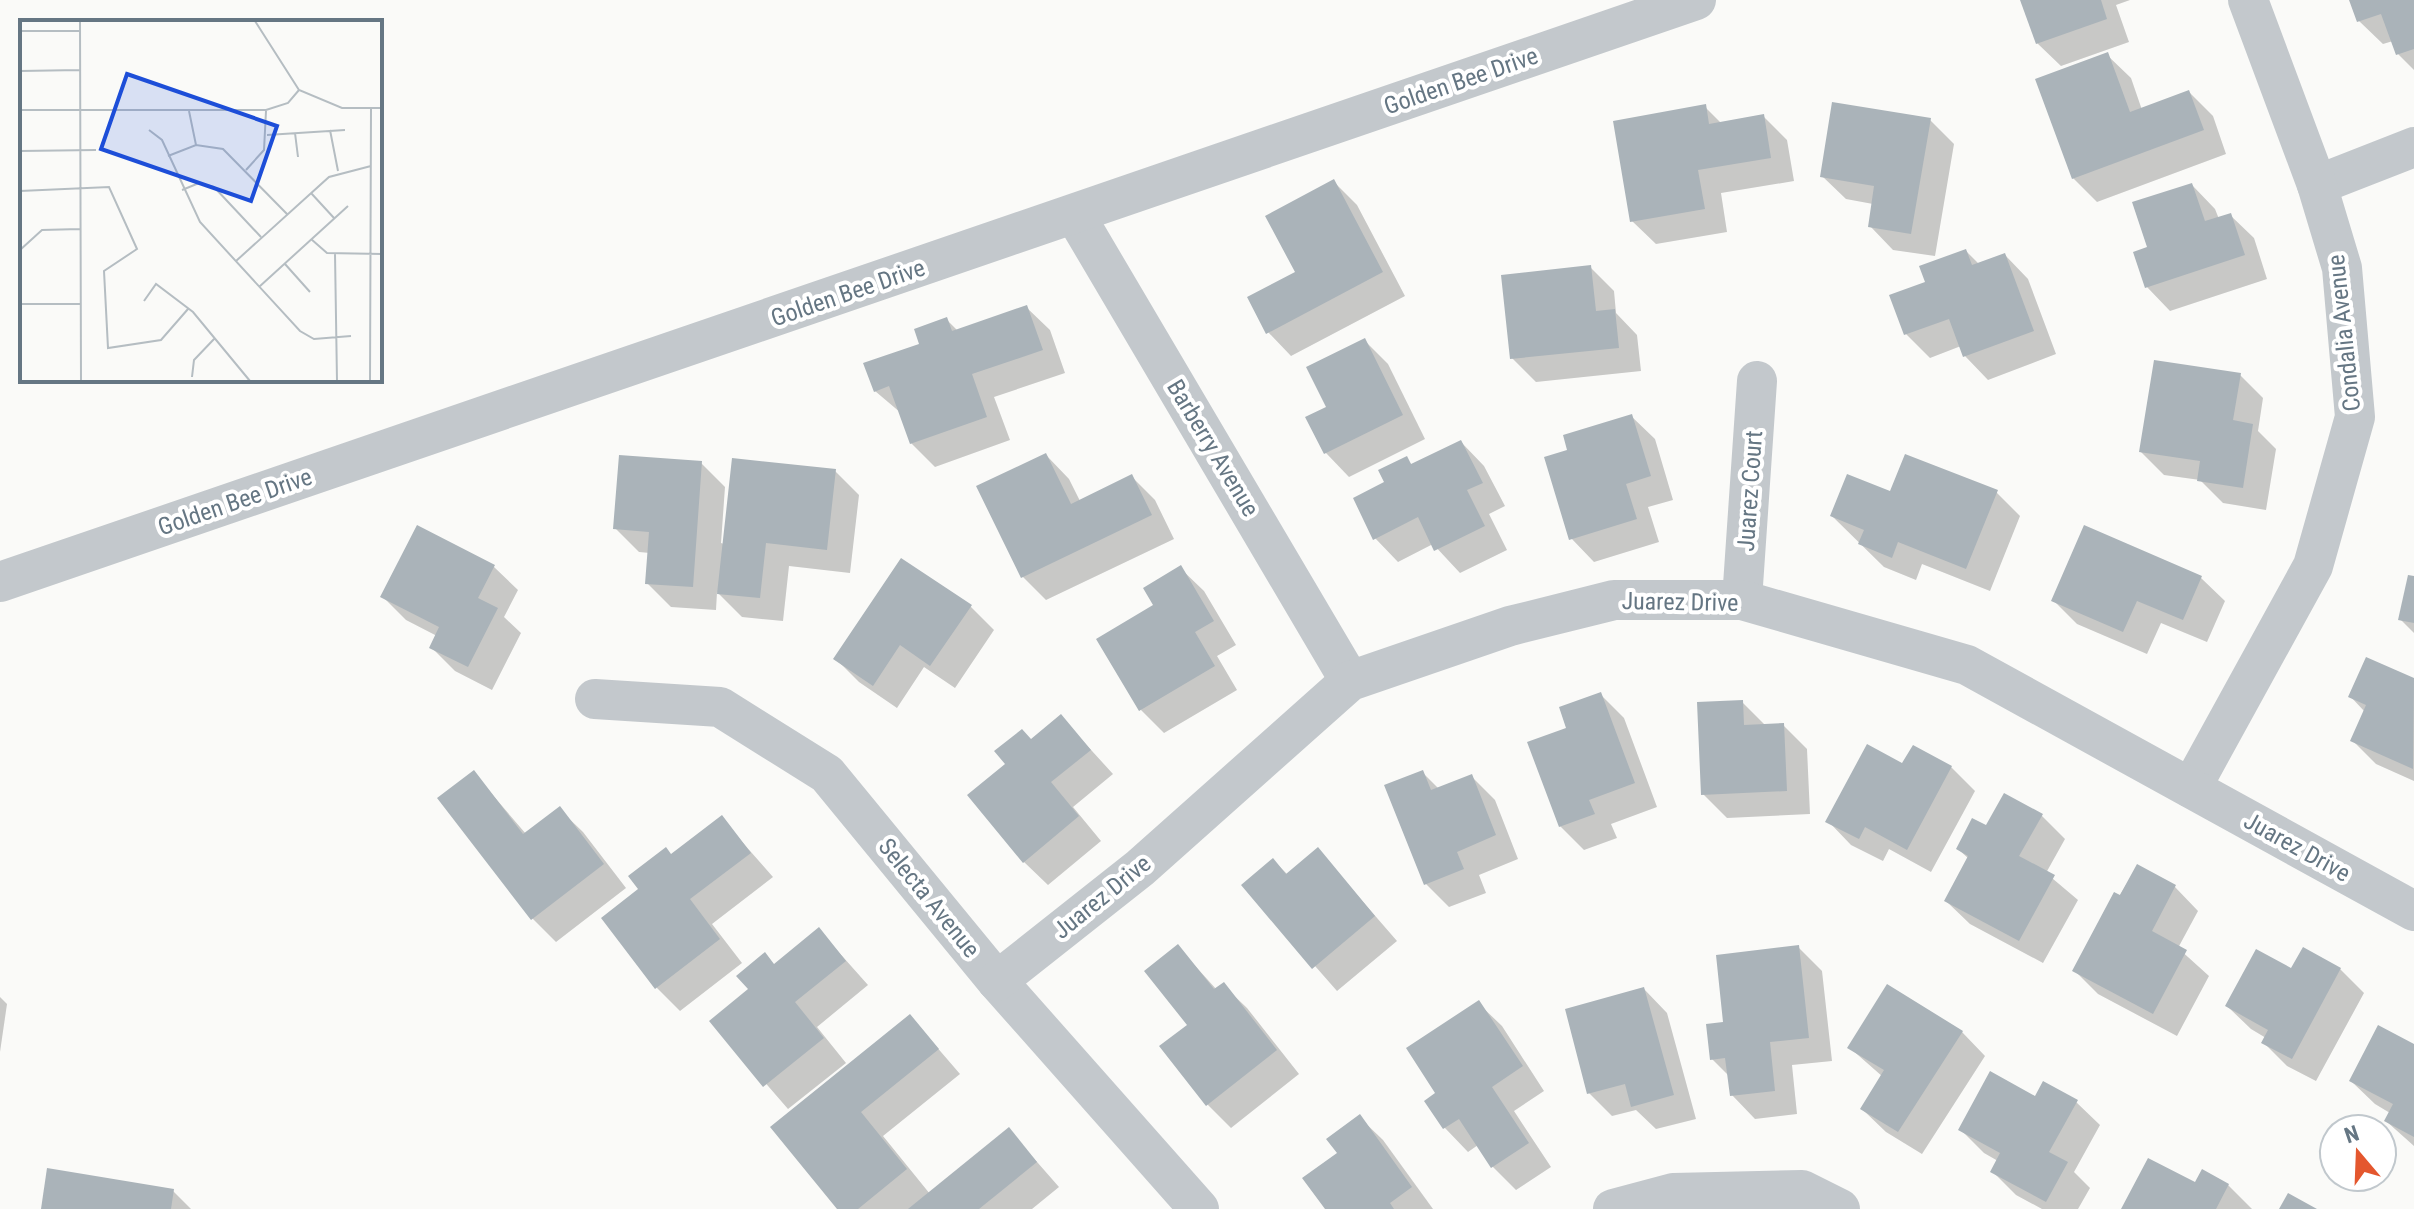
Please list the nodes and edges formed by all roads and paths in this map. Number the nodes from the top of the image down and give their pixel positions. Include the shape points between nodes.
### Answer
1 (1696, 0) edge
2 (2248, 0) edge
3 (2414, 147) edge
4 (2317, 185) junction
5 (1075, 215) junction
6 (1757, 381) dead end
7 (0, 582) edge
8 (1742, 600) junction
9 (1350, 681) junction
10 (595, 699) dead end
11 (2191, 788) junction
12 (2414, 911) edge
13 (997, 981) junction
14 (1199, 1209) edge
15 (1613, 1209) edge
16 (1840, 1209) edge

1 - 5 street, Golden Bee Drive
2 - 4 street, Condalia Avenue
3 - 4 street
4 - 11 street, Condalia Avenue via 2342,268 2355,417 2313,566
5 - 7 street, Golden Bee Drive
5 - 9 street, Barberry Avenue
6 - 8 street, Juarez Court
8 - 9 street, Juarez Drive via 1614,600 1510,626
8 - 11 street, Juarez Drive via 1967,665
9 - 13 street, Juarez Drive via 1140,868
10 - 13 street, Selecta Avenue via 720,707 827,774
11 - 12 street, Juarez Drive
13 - 14 street, Selecta Avenue
15 - 16 street via 1673,1193 1802,1190

